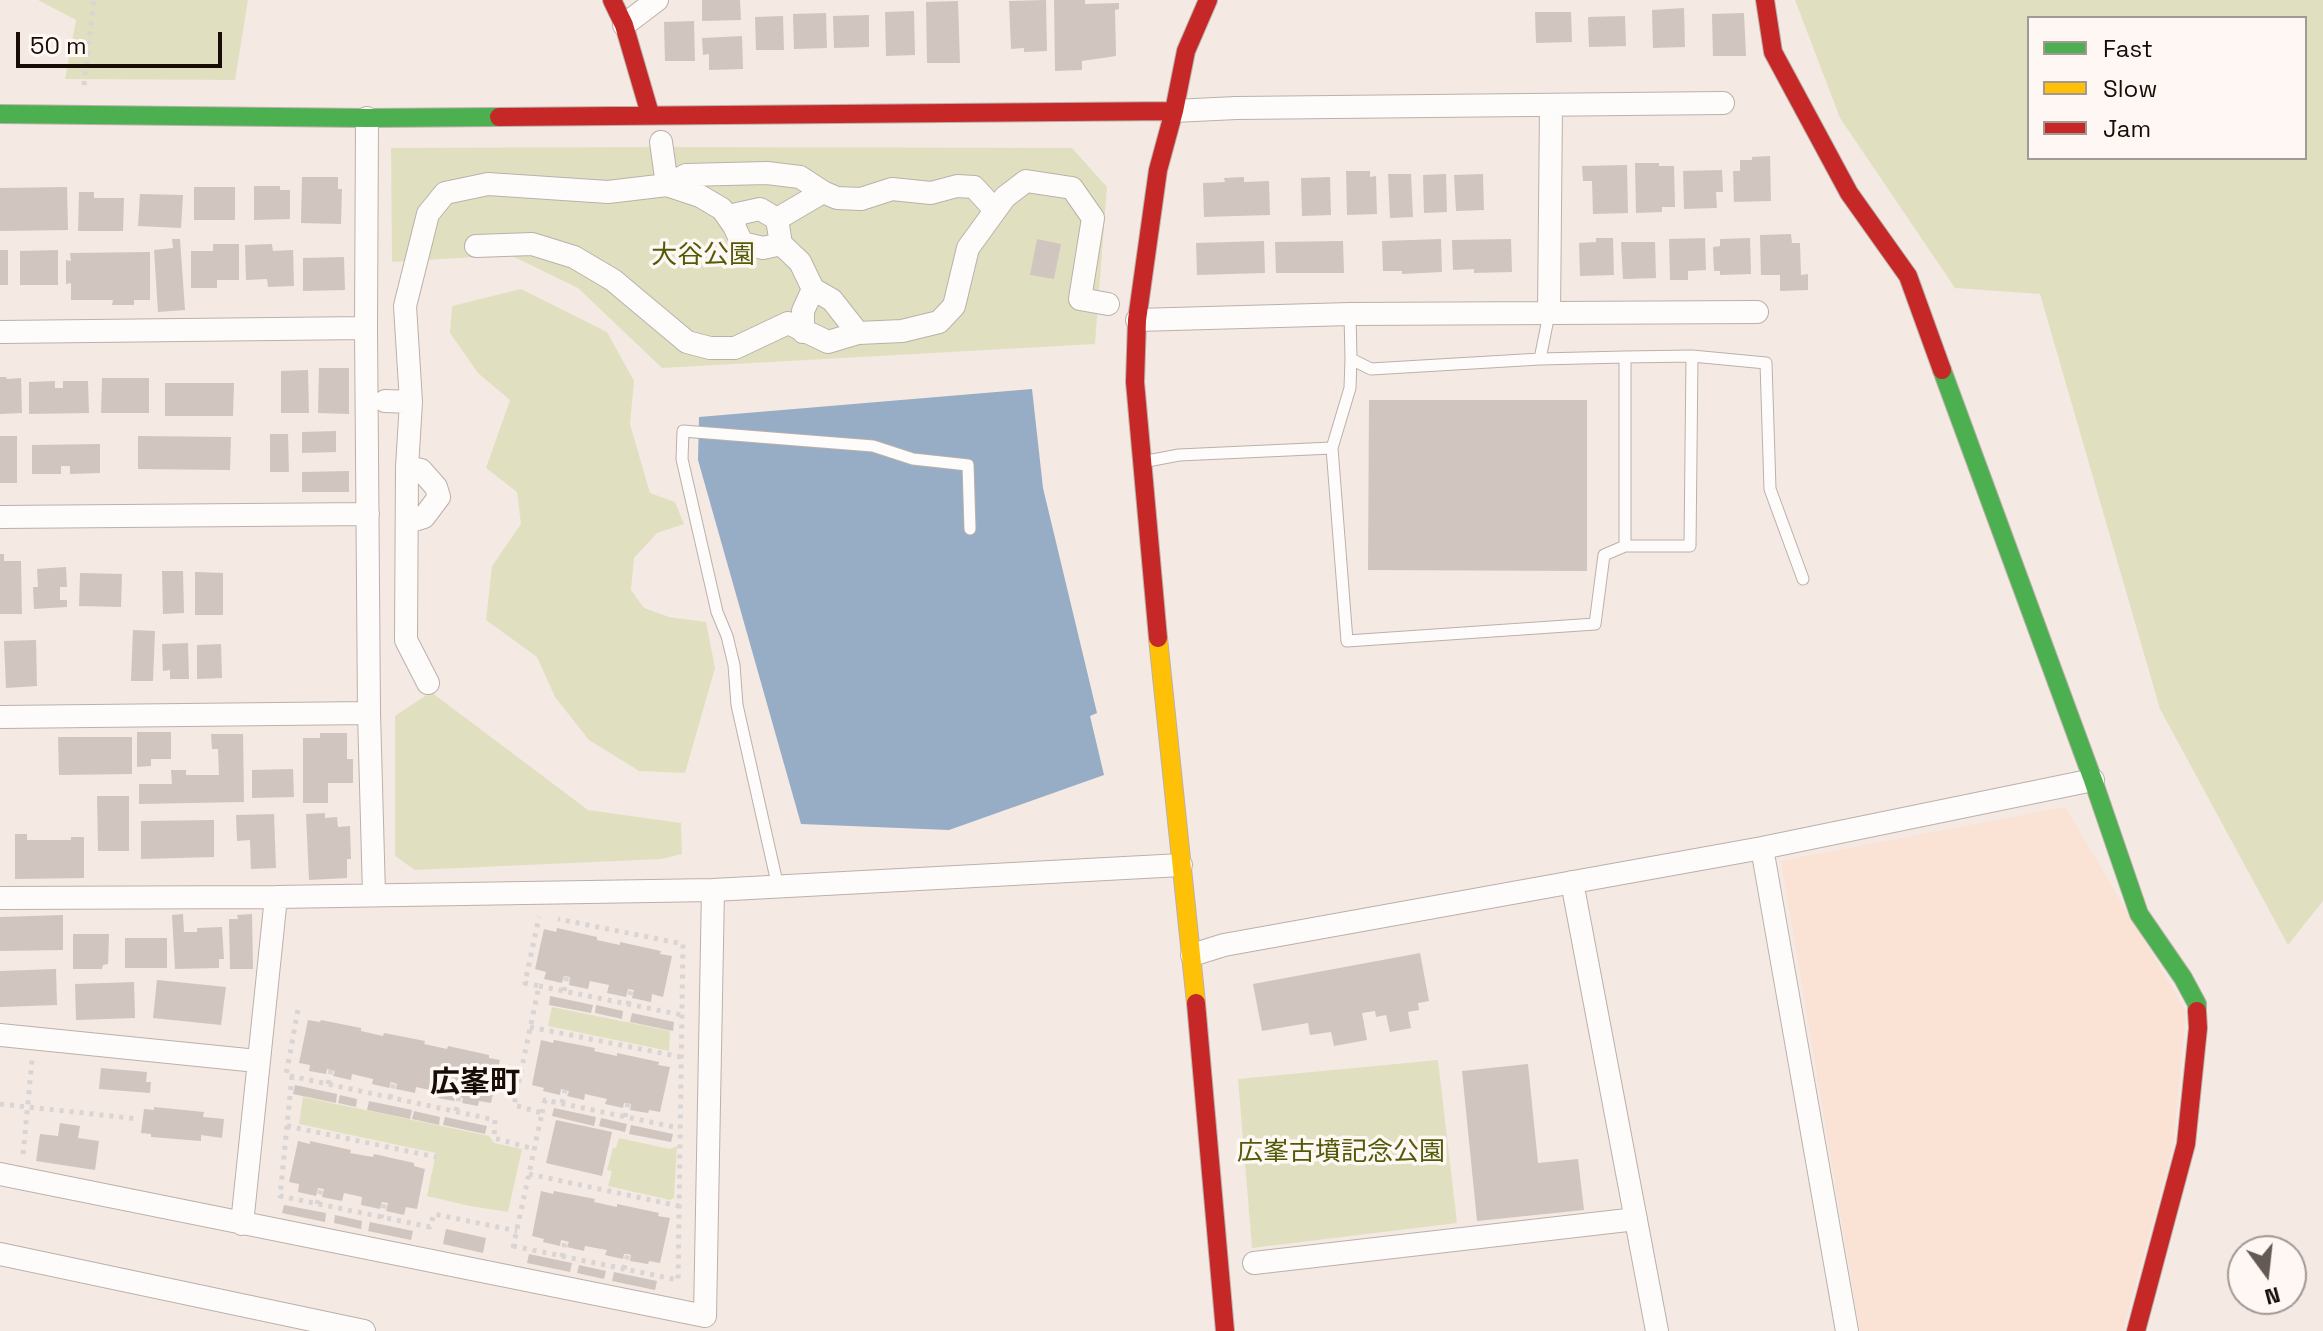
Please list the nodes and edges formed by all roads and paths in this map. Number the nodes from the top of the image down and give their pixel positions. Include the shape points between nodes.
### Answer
1 (94, 0) edge
2 (612, 0) edge
3 (657, 0) edge
4 (1208, 0) edge
5 (1765, 0) edge
6 (624, 25) junction
7 (1723, 103) dead end
8 (1551, 106) junction
9 (1174, 111) junction
10 (0, 114) edge
11 (81, 114) junction
12 (650, 114) junction
13 (367, 118) junction
14 (661, 142) dead end
15 (667, 185) junction
16 (823, 192) junction
17 (995, 210) junction
18 (777, 219) junction
19 (734, 226) junction
20 (781, 244) junction
21 (476, 246) dead end
22 (813, 289) junction
23 (1108, 304) dead end
24 (1757, 312) dead end
25 (1350, 314) junction
26 (1549, 314) junction
27 (1137, 320) junction
28 (366, 328) junction
29 (0, 332) edge
30 (803, 332) junction
31 (858, 333) junction
32 (1692, 356) junction
33 (1625, 357) junction
34 (1351, 359) junction
35 (1540, 359) junction
36 (385, 401) dead end
37 (411, 402) junction
38 (1332, 448) junction
39 (1141, 462) junction
40 (407, 467) junction
41 (368, 514) junction
42 (0, 517) edge
43 (408, 522) junction
44 (970, 529) dead end
45 (1625, 546) junction
46 (1803, 579) dead end
47 (428, 683) dead end
48 (369, 713) junction
49 (0, 717) edge
50 (2093, 780) junction
51 (1762, 848) junction
52 (1181, 865) junction
53 (1572, 882) junction
54 (778, 887) junction
55 (713, 890) junction
56 (522, 892) junction
57 (374, 894) junction
58 (276, 897) junction
59 (0, 898) edge
60 (539, 915) junction
61 (1192, 955) junction
62 (567, 976) dead end
63 (539, 986) junction
64 (631, 990) dead end
65 (564, 991) junction
66 (628, 1005) junction
67 (298, 1010) dead end
68 (682, 1015) junction
69 (530, 1027) junction
70 (0, 1035) edge
71 (34, 1038) junction
72 (681, 1057) junction
73 (257, 1061) junction
74 (331, 1070) dead end
75 (292, 1076) junction
76 (394, 1083) dead end
77 (328, 1084) junction
78 (565, 1090) dead end
79 (459, 1097) dead end
80 (390, 1098) junction
81 (562, 1103) junction
82 (628, 1103) dead end
83 (0, 1104) edge
84 (27, 1107) junction
85 (456, 1111) junction
86 (542, 1113) junction
87 (625, 1117) junction
88 (139, 1119) dead end
89 (287, 1126) junction
90 (680, 1128) junction
91 (534, 1149) junction
92 (436, 1157) dead end
93 (529, 1174) junction
94 (10, 1176) edge
95 (321, 1189) dead end
96 (385, 1202) dead end
97 (317, 1204) junction
98 (679, 1206) junction
99 (381, 1218) junction
100 (1636, 1219) junction
101 (242, 1224) junction
102 (517, 1231) junction
103 (565, 1241) dead end
104 (513, 1246) junction
105 (0, 1254) edge
106 (628, 1254) dead end
107 (562, 1257) junction
108 (1254, 1263) dead end
109 (624, 1269) junction
110 (507, 1277) junction
111 (356, 1330) edge
112 (1225, 1331) edge
113 (1657, 1331) edge
114 (1847, 1331) edge
115 (2136, 1331) edge

1 - 11 path
2 - 6 street
3 - 6 street
4 - 9 street via 1186,51
5 - 50 street via 1773,52 1849,193 1908,276
6 - 12 street
7 - 8 street
8 - 9 street
8 - 26 street
9 - 12 street
9 - 27 street via 1158,170
10 - 11 street
11 - 13 street
12 - 13 street
13 - 28 street
14 - 15 street
15 - 16 street via 686,175 767,173 800,177
15 - 19 street via 722,209
15 - 37 street via 608,192 488,184 445,193 428,214 405,306
16 - 17 street via 861,199 892,189 931,193 974,187
16 - 18 street
17 - 23 street via 1026,181 1072,188 1093,218 1080,299
17 - 31 street via 968,248 954,306 939,322
18 - 19 street via 760,209 737,214
18 - 20 street
19 - 20 street via 742,243 763,248
20 - 22 street via 800,262
21 - 30 street via 532,244 574,257 613,280 687,342 735,348 788,323
22 - 30 street via 803,311
22 - 31 street via 832,300
24 - 26 street
25 - 26 street
25 - 27 street
25 - 34 lane
26 - 35 lane
27 - 39 street
28 - 29 street
28 - 41 street
30 - 31 street via 828,342
32 - 33 lane
32 - 45 lane via 1690,546
32 - 46 lane via 1766,363 1770,489
33 - 35 lane
33 - 45 lane
34 - 35 lane via 1371,369
34 - 38 lane via 1350,388
36 - 37 street
37 - 40 street
38 - 39 lane via 1179,455
38 - 45 lane via 1347,641 1595,624 1604,555
39 - 52 street
40 - 43 street
40 - 43 street via 421,470 439,497 424,517
41 - 42 street
41 - 48 street
43 - 47 street via 406,640
44 - 54 lane via 968,465 913,459 873,446 683,431 682,459 734,665 737,705
48 - 49 street
48 - 57 street
50 - 51 street
50 - 115 street via 2139,914 2197,1004 2186,1144
51 - 53 street
51 - 114 street
52 - 54 street
52 - 61 street
53 - 61 street
53 - 100 street
54 - 55 street
55 - 56 street
55 - 110 street via 705,1316
56 - 57 street
56 - 60 path via 520,908
57 - 58 street
58 - 59 street
58 - 73 street
60 - 63 path via 525,983
60 - 68 path via 683,944
61 - 112 street
62 - 65 path
63 - 65 path
63 - 69 path
64 - 66 path
65 - 66 path
66 - 68 path
67 - 75 path via 286,1075
68 - 72 path
69 - 72 path
69 - 86 path via 514,1105
70 - 71 street
71 - 73 street
71 - 84 path
72 - 90 path
73 - 101 street
74 - 77 path
75 - 77 path
75 - 89 path
76 - 80 path
77 - 80 path
78 - 81 path
79 - 85 path
80 - 85 path
81 - 86 path via 545,1100
81 - 87 path
82 - 87 path
83 - 84 path
84 - 88 path
84 - 94 path
85 - 91 path via 495,1120 494,1138
86 - 91 path
87 - 90 path
89 - 92 path
89 - 97 path via 280,1196
90 - 98 path
91 - 93 path
93 - 98 path
93 - 102 path
94 - 101 street
95 - 97 path
96 - 99 path
97 - 99 path
98 - 109 path via 678,1280
99 - 102 path via 430,1227 434,1214
100 - 108 street
100 - 113 street
101 - 110 street
102 - 104 path
103 - 107 path
104 - 107 path
104 - 110 path
105 - 111 street
106 - 109 path
107 - 109 path

